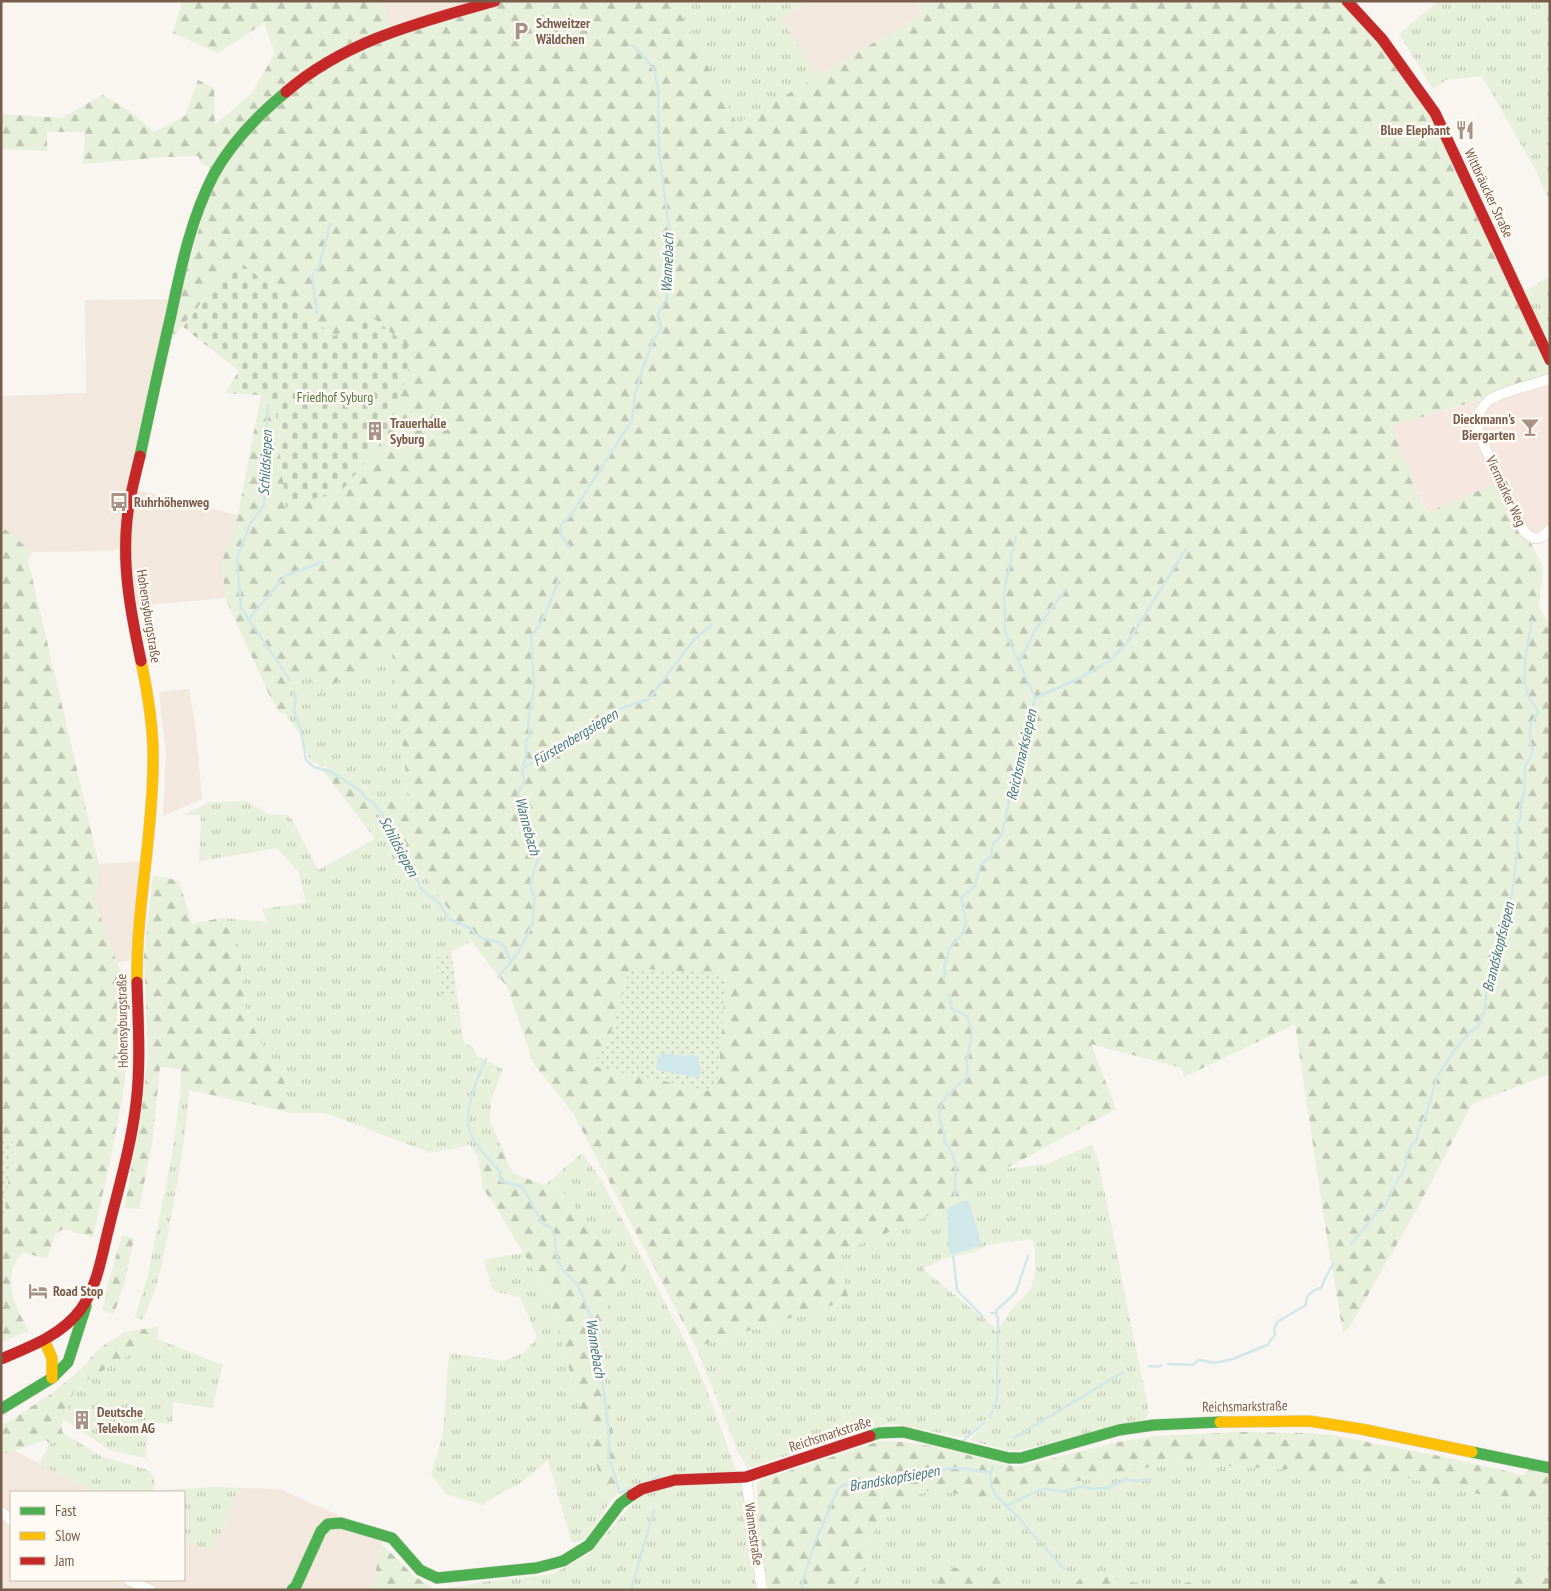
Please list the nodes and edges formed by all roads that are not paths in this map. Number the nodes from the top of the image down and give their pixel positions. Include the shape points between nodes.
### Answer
1 (495, 1) edge
2 (1347, 1) edge
3 (1550, 360) edge
4 (1550, 379) edge
5 (1550, 529) edge
6 (88, 1298) junction
7 (55, 1341) junction
8 (1, 1359) edge
9 (56, 1375) junction
10 (1, 1409) edge
11 (1550, 1468) edge
12 (746, 1477) junction
13 (130, 1581) edge
14 (146, 1589) edge
15 (292, 1590) edge
16 (762, 1590) edge

1 - 6 main road, Hohensyburgstraße via 382,34 303,77 263,113 232,148 204,195 184,254 126,529 127,586 151,714 153,798 139,916 138,1087 113,1209
2 - 3 main road, Wittbräucker Straße via 1382,39 1435,113
4 - 5 street, Viermärker Weg via 1490,400 1479,412 1477,422 1482,442 1524,531 1530,538 1537,538 1546,535
6 - 7 main road, Hohensyburgstraße
6 - 9 main road via 73,1351
7 - 8 main road, Hohensyburgstraße
7 - 9 main road via 52,1358
7 - 9 main road via 63,1355
9 - 10 main road
11 - 12 main road, Reichsmarkstraße via 1336,1424 1252,1421 1187,1422 1119,1430 1020,1458 903,1432 879,1433
12 - 15 main road, Reichsmarkstraße via 675,1480 642,1489 620,1504 589,1545 563,1561 536,1568 484,1574 437,1578 420,1570 392,1538 334,1522 321,1531
12 - 16 street, Wannestraße
13 - 14 street

